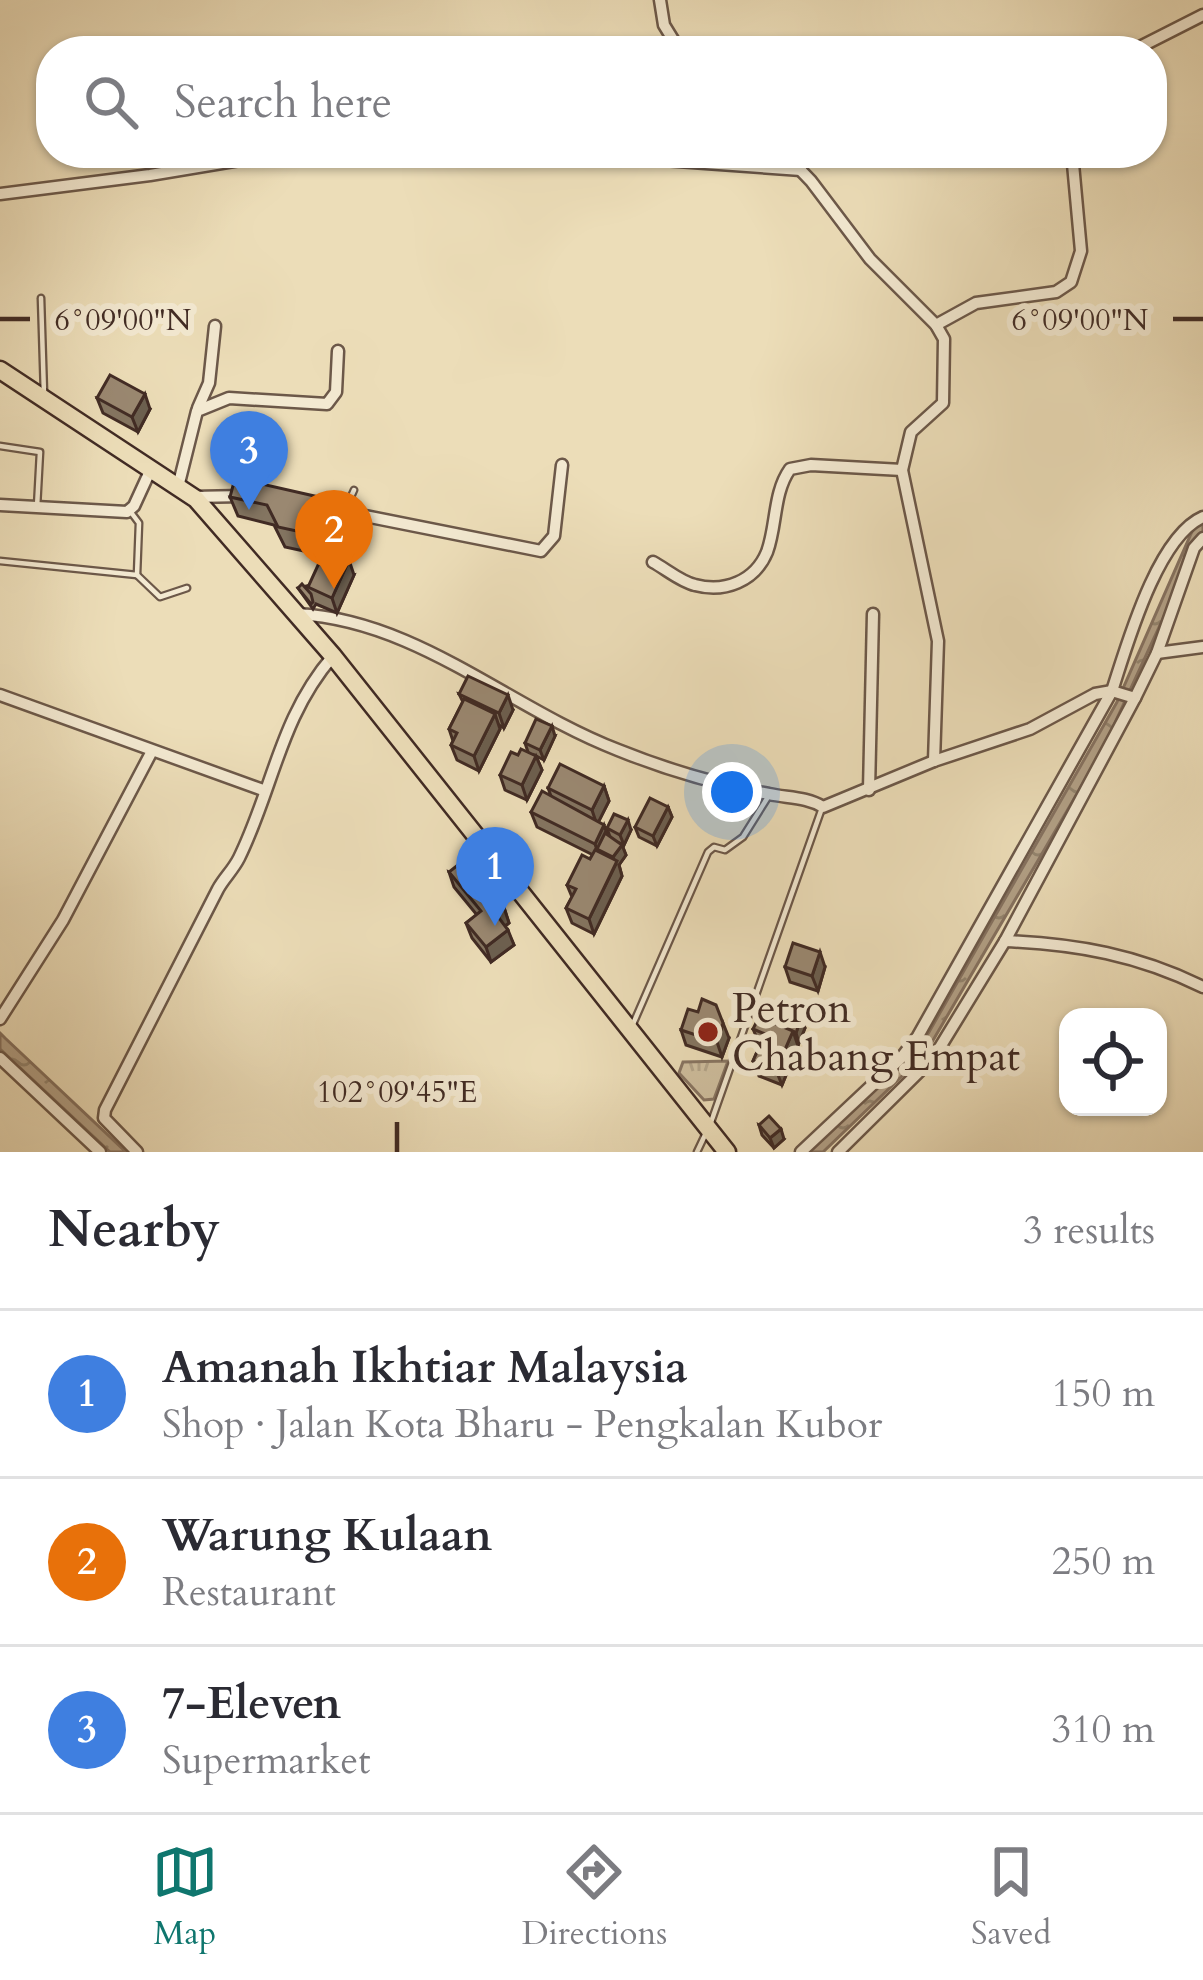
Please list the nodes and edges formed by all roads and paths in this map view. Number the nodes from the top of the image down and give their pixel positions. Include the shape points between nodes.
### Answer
1 (659, 0) edge
2 (1203, 15) edge
3 (671, 36) edge
4 (1162, 36) edge
5 (196, 168) edge
6 (773, 168) edge
7 (1073, 168) edge
8 (801, 170) joint
9 (0, 194) edge
10 (41, 298) dead end
11 (937, 325) junction
12 (215, 326) dead end
13 (338, 351) dead end
14 (0, 370) edge
15 (44, 399) junction
16 (197, 411) junction
17 (0, 446) edge
18 (562, 465) dead end
19 (151, 469) junction
20 (902, 470) junction
21 (353, 490) dead end
22 (185, 492) junction
23 (259, 499) edge
24 (302, 504) edge
25 (0, 505) edge
26 (37, 507) junction
27 (344, 510) junction
28 (130, 512) junction
29 (1203, 517) edge
30 (1203, 538) edge
31 (0, 561) edge
32 (653, 562) dead end
33 (136, 574) junction
34 (187, 588) dead end
35 (296, 614) junction
36 (873, 614) dead end
37 (1203, 647) edge
38 (1156, 653) junction
39 (333, 656) junction
40 (1124, 694) junction
41 (0, 695) edge
42 (152, 752) junction
43 (934, 761) junction
44 (263, 790) junction
45 (869, 790) junction
46 (770, 794) junction
47 (823, 807) junction
48 (1005, 941) junction
49 (1203, 987) edge
50 (0, 1019) edge
51 (630, 1029) junction
52 (0, 1058) edge
53 (709, 1128) junction
54 (100, 1152) edge
55 (137, 1152) edge
56 (697, 1152) edge
57 (728, 1152) edge
58 (801, 1152) edge
59 (838, 1152) edge

1 - 3 street
2 - 4 street
5 - 9 street
6 - 8 street
7 - 11 street via 1081,251 1071,282 1056,292 976,303
8 - 11 street via 870,260
10 - 15 lane
11 - 20 street via 943,403 911,432
12 - 16 street
13 - 16 street via 336,392 327,404 229,398
14 - 15 main road
15 - 19 main road
16 - 22 street
17 - 26 lane via 40,452
18 - 27 street via 554,536 541,551
19 - 22 main road
19 - 28 street
20 - 32 street via 790,469 767,551 754,573 731,586 695,585
20 - 43 street via 938,641
21 - 27 lane
22 - 23 street
22 - 35 main road
24 - 27 street
25 - 26 street
26 - 28 street
28 - 33 lane via 139,524
29 - 40 street via 1174,540 1130,637
30 - 38 street
31 - 33 lane
33 - 34 lane via 160,597
35 - 39 main road
35 - 46 street via 369,625 620,752
36 - 45 street
37 - 38 street
38 - 40 street
39 - 44 street via 308,688
39 - 51 main road
40 - 43 street via 1095,694 1030,729
40 - 48 street
40 - 58 street via 918,1036
41 - 42 street
42 - 44 street
42 - 50 street
43 - 45 street
44 - 55 street via 238,859 105,1110
45 - 47 street
46 - 47 street
46 - 51 lane via 743,837 708,852
47 - 53 lane
48 - 49 street via 1120,953
48 - 59 street via 934,1057
51 - 53 main road
52 - 54 street
53 - 56 lane
53 - 57 main road

